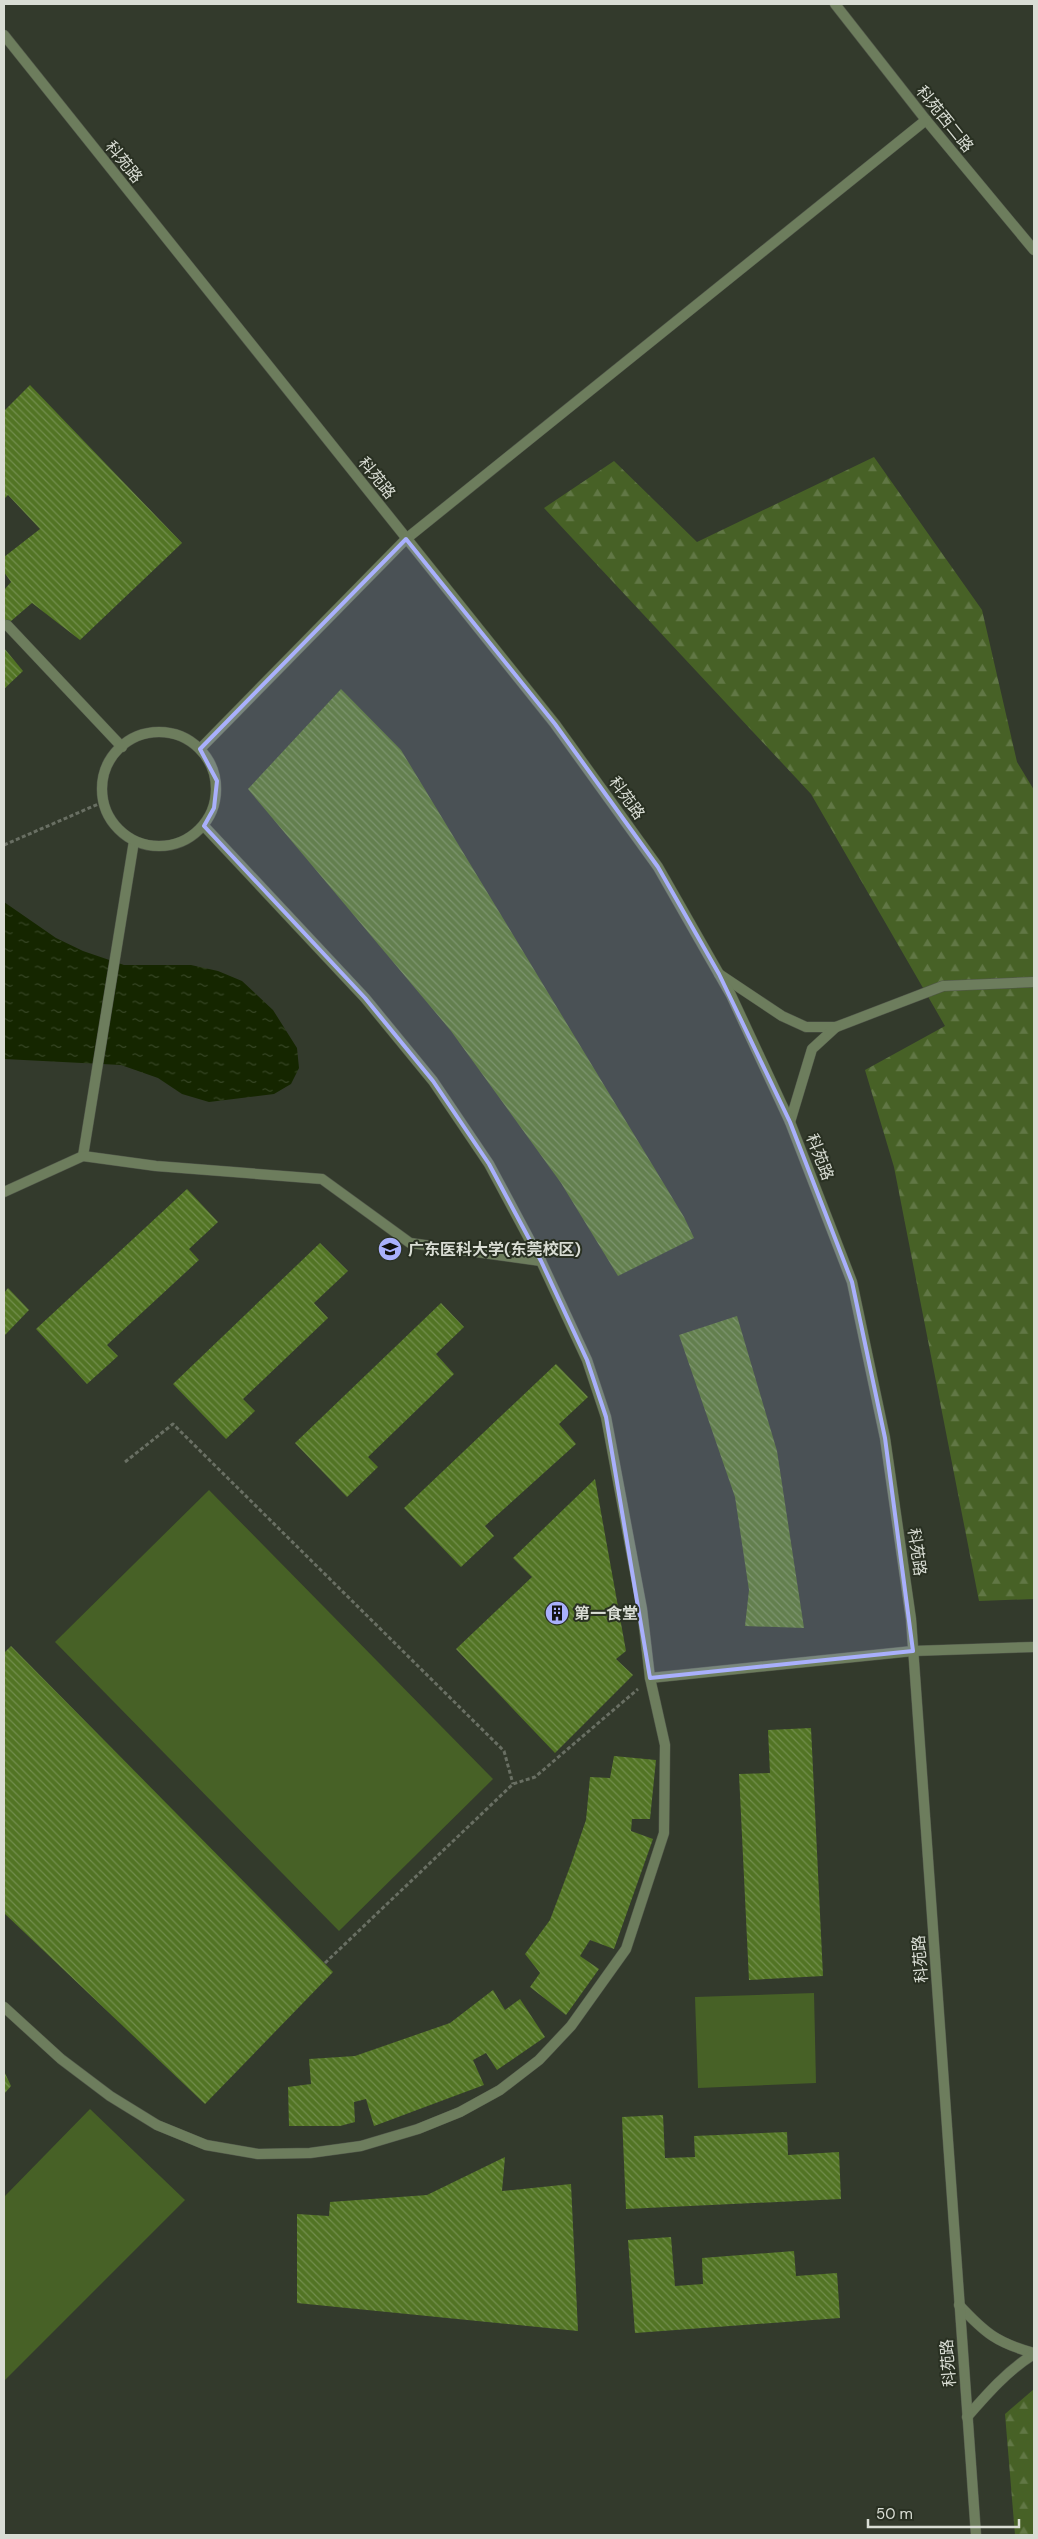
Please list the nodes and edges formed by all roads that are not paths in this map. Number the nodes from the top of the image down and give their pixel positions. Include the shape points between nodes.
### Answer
1 (834, 4) edge
2 (4, 35) edge
3 (926, 120) junction
4 (1034, 250) edge
5 (406, 539) junction
6 (7, 625) dead end
7 (122, 747) junction
8 (200, 749) junction
9 (204, 826) junction
10 (134, 841) junction
11 (719, 974) junction
12 (1034, 982) edge
13 (836, 1027) junction
14 (790, 1122) junction
15 (83, 1156) junction
16 (4, 1192) edge
17 (541, 1261) junction
18 (1034, 1647) edge
19 (913, 1651) junction
20 (650, 1678) junction
21 (4, 2007) edge
22 (960, 2306) junction
23 (1034, 2353) edge
24 (967, 2417) junction
25 (976, 2535) edge

1 - 3 street, 科苑西二路
2 - 5 street, 科苑路
3 - 4 street, 科苑西二路
3 - 5 street
5 - 8 street
5 - 11 street, 科苑路 via 555,724 652,859
6 - 7 street
7 - 8 street via 133,738 154,732 178,734
7 - 10 street via 113,755 104,774 103,802 113,823
8 - 9 street via 208,758 217,781 214,808
9 - 10 street via 190,838 160,847
9 - 17 street via 365,998 433,1081 489,1164
10 - 15 street
11 - 13 street via 782,1016 806,1027
11 - 14 street, 科苑路
12 - 13 street via 943,986
13 - 14 street via 812,1049
14 - 19 street, 科苑路 via 852,1282 885,1438 912,1619
15 - 16 street
15 - 17 street via 156,1166 322,1179 410,1243
17 - 20 street via 587,1360 606,1417 642,1609
18 - 19 street
19 - 20 street
19 - 22 street, 科苑路
20 - 21 street via 665,1745 664,1833 626,1949 571,2026 539,2060 500,2090 460,2112 418,2130 361,2146 310,2153 258,2154 206,2145 157,2125 110,2096 61,2059
22 - 23 street via 982,2330 1006,2345
22 - 24 street, 科苑路
23 - 24 street via 988,2393
24 - 25 street, 科苑路

